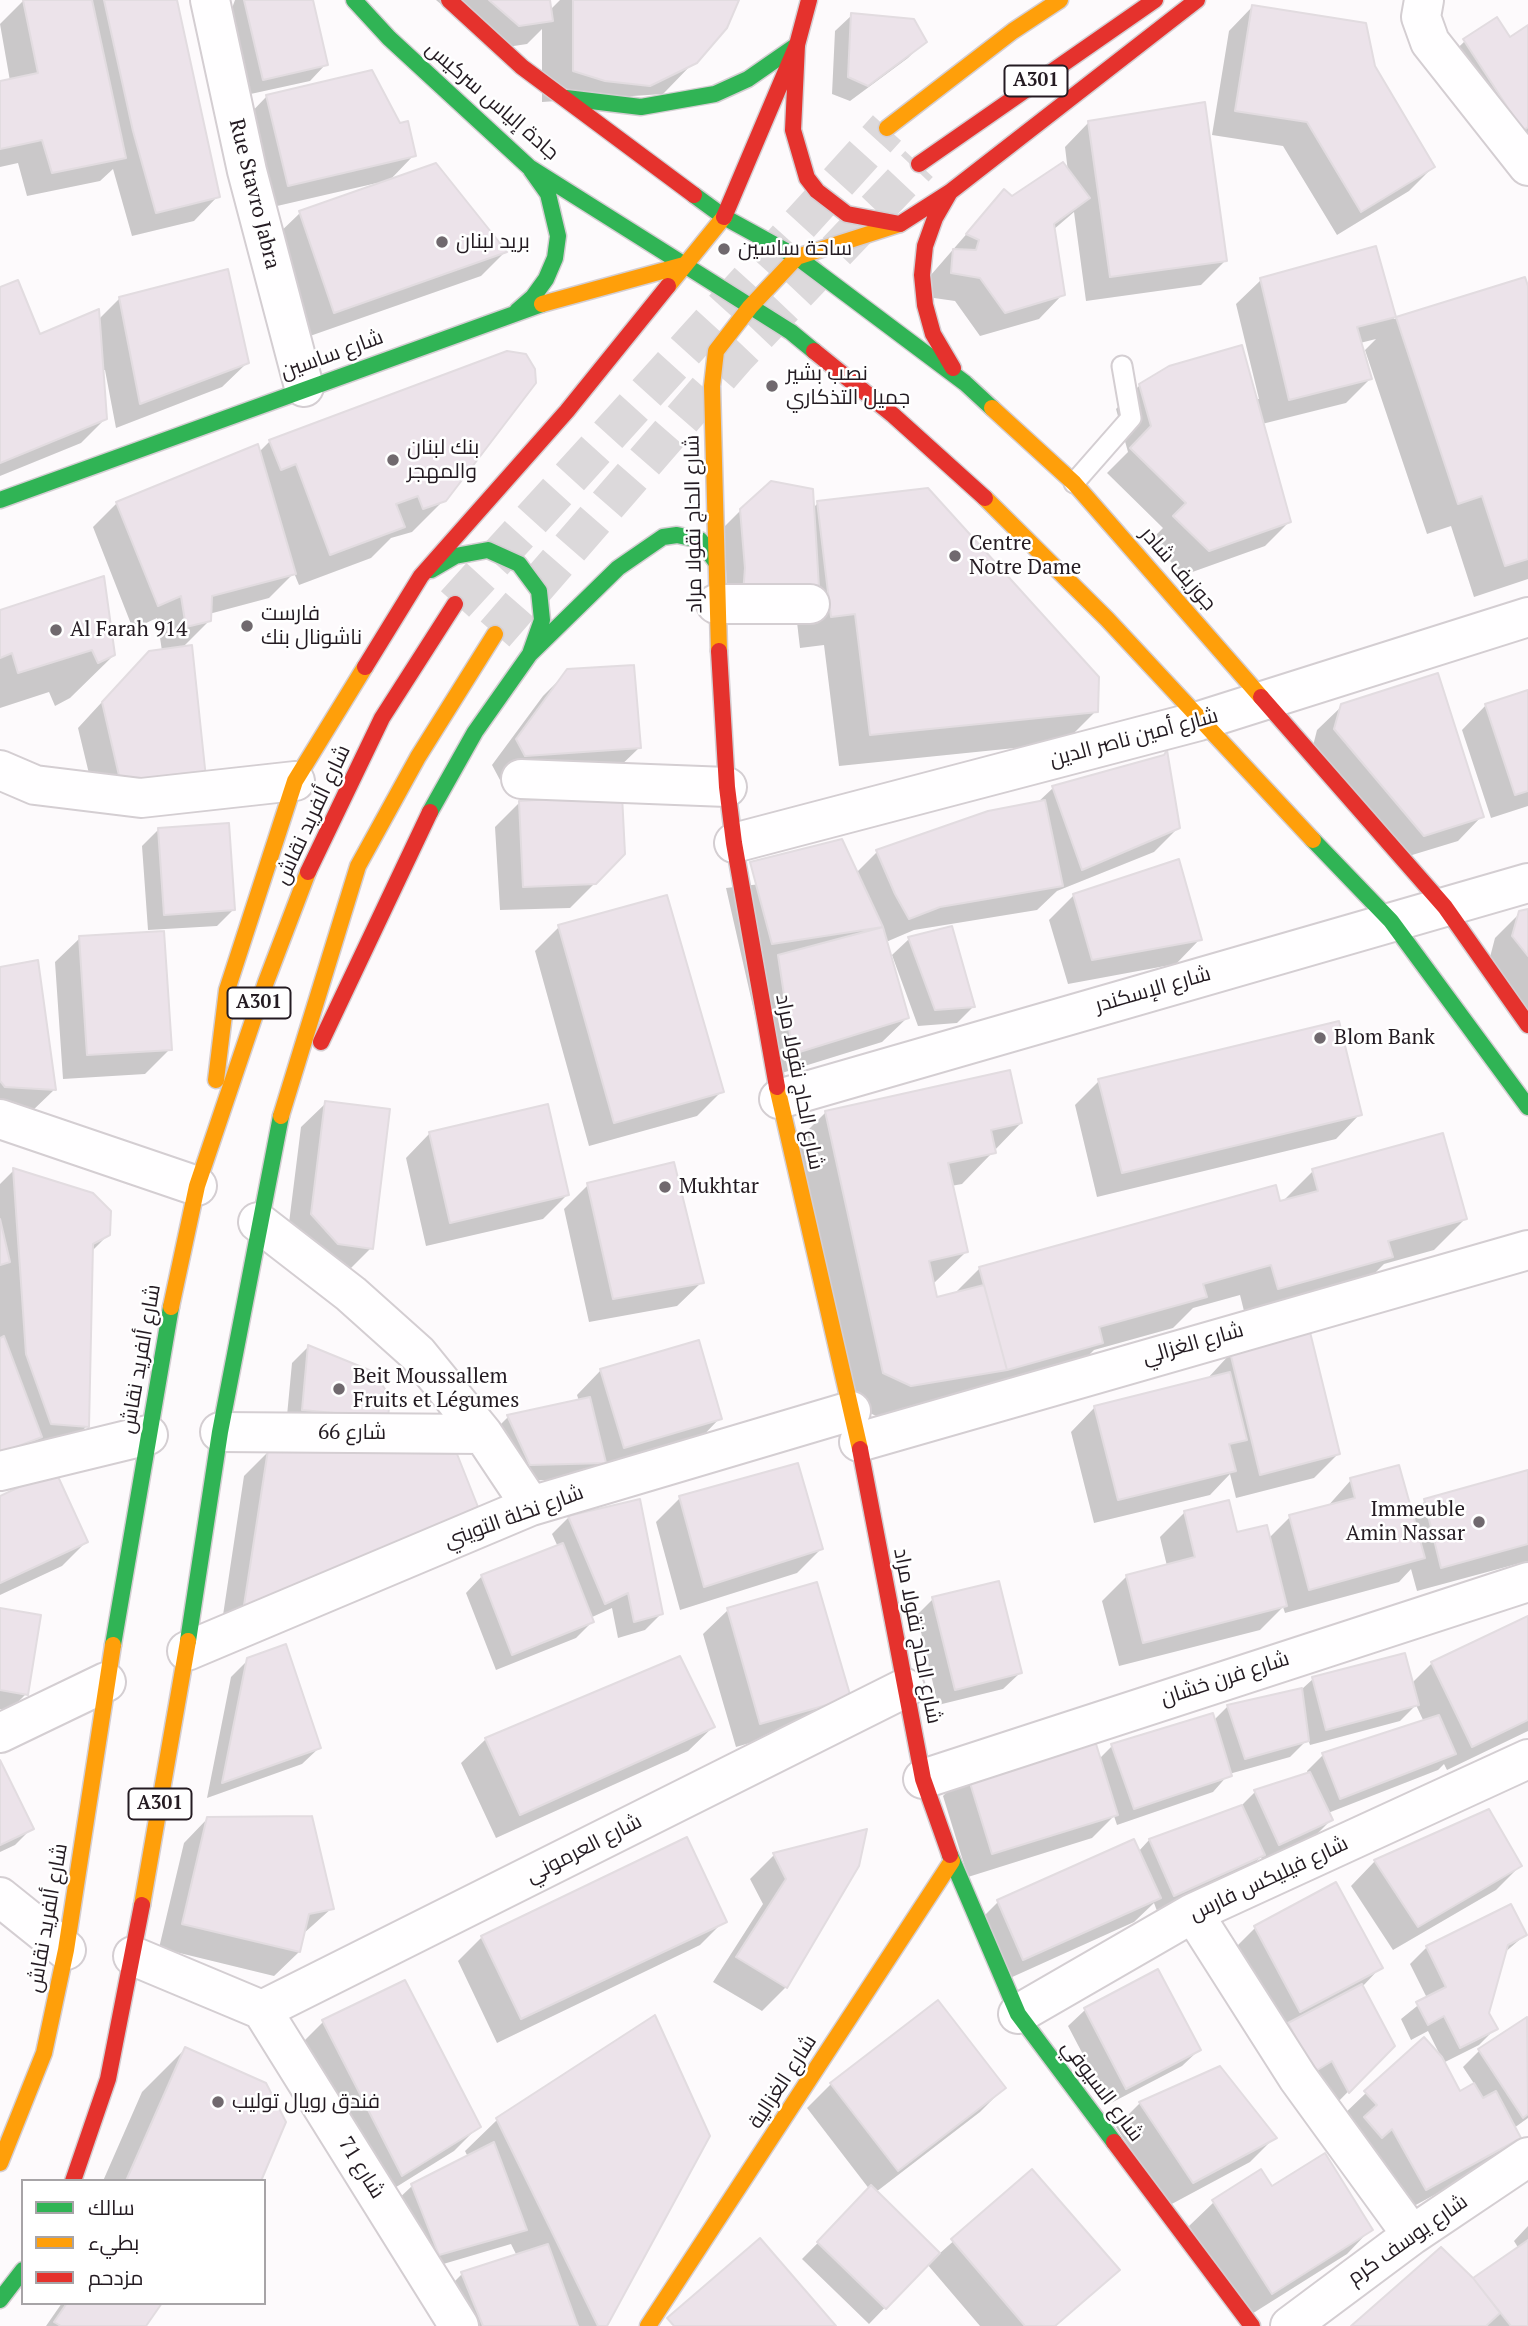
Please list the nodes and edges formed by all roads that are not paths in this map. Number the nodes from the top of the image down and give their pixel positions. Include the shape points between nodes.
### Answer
1 (209, 0) edge
2 (354, 0) edge
3 (449, 0) edge
4 (809, 0) edge
5 (1060, 0) edge
6 (1155, 0) edge
7 (1197, 0) edge
8 (1424, 0) edge
9 (797, 45) junction
10 (562, 98) junction
11 (887, 128) tunnel mouth
12 (919, 164) tunnel mouth
13 (1528, 166) edge
14 (529, 167) junction
15 (950, 192) junction
16 (724, 217) junction
17 (900, 224) junction
18 (797, 257) junction
19 (684, 265) junction
20 (750, 307) junction
21 (517, 311) junction
22 (1122, 366) dead end
23 (965, 383) junction
24 (303, 387) junction
25 (1074, 483) junction
26 (0, 500) edge
27 (716, 562) junction
28 (421, 576) junction
29 (455, 604) tunnel mouth
30 (716, 604) junction
31 (810, 604) dead end
32 (1528, 617) edge
33 (495, 634) tunnel mouth
34 (530, 654) junction
35 (1267, 701) junction
36 (1199, 721) junction
37 (0, 770) edge
38 (521, 779) dead end
39 (295, 781) junction
40 (727, 787) junction
41 (734, 843) junction
42 (1528, 883) edge
43 (1445, 908) junction
44 (1391, 921) junction
45 (1528, 1025) edge
46 (779, 1099) junction
47 (1528, 1107) edge
48 (0, 1119) edge
49 (276, 1132) junction
50 (211, 1145) junction
51 (197, 1186) junction
52 (258, 1222) junction
53 (1528, 1250) edge
54 (855, 1427) junction
55 (220, 1433) junction
56 (483, 1434) junction
57 (148, 1435) junction
58 (0, 1471) edge
59 (531, 1506) junction
60 (1528, 1582) edge
61 (187, 1651) junction
62 (106, 1682) junction
63 (905, 1688) junction
64 (0, 1733) edge
65 (1528, 1759) edge
66 (923, 1779) junction
67 (953, 1861) junction
68 (0, 1897) edge
69 (1194, 1913) junction
70 (66, 1950) junction
71 (134, 1956) junction
72 (262, 2010) junction
73 (1018, 2014) junction
74 (1528, 2157) edge
75 (0, 2163) edge
76 (74, 2179) edge
77 (1412, 2235) junction
78 (21, 2273) edge
79 (0, 2300) edge
80 (459, 2326) edge
81 (649, 2326) edge
82 (1252, 2326) edge
83 (1290, 2326) edge

1 - 24 street, Rue Stavro Jabra
2 - 14 main road, جادة إلياس سركيس via 388,38
3 - 10 main road
4 - 9 main road
5 - 11 main road, A301
6 - 12 main road, A301
7 - 15 main road
8 - 13 street via 1421,17 1430,42
9 - 10 main road via 748,79 715,94 641,107
9 - 16 main road
9 - 17 main road via 793,130 807,178 847,214
10 - 16 main road
14 - 19 main road, جادة إلياس سركيس
14 - 21 main road via 548,194 558,236 546,279
15 - 17 main road
15 - 23 main road via 935,218 922,275 933,334
16 - 18 main road, جوزيف شادر
16 - 19 main road
17 - 18 main road
18 - 20 main road, شارع الحاج نقولا مراد
18 - 23 main road, جوزيف شادر
19 - 20 main road, جادة إلياس سركيس
19 - 21 main road, شارع ساسين
19 - 28 main road via 567,411
20 - 27 main road, شارع الحاج نقولا مراد via 716,351 713,369
20 - 36 main road, جادة إلياس سركيس via 791,332 893,415 999,511 1107,619
21 - 24 main road, شارع ساسين
22 - 25 lane via 1131,418
23 - 25 main road, جوزيف شادر
24 - 26 main road, شارع ساسين
25 - 35 main road, جوزيف شادر
27 - 30 main road, شارع الحاج نقولا مراد
27 - 34 main road via 700,540 663,537 618,568
28 - 34 main road via 454,556 488,550 519,564 539,591 542,620
28 - 39 main road
29 - 50 main road, شارع ألفريد نقاش / A301 via 382,718 317,848
30 - 31 street
30 - 40 main road, شارع الحاج نقولا مراد
32 - 35 street, شارع أمين ناصر الدين
33 - 49 main road, A301 via 418,757 358,866
34 - 49 main road via 444,782
35 - 36 street, شارع أمين ناصر الدين
35 - 43 main road, جوزيف شادر
36 - 41 street, شارع أمين ناصر الدين
36 - 44 main road
37 - 39 street via 35,785 141,798
38 - 40 street
39 - 50 main road via 227,989
40 - 41 main road, شارع الحاج نقولا مراد
41 - 46 main road, شارع الحاج نقولا مراد
42 - 43 street, شارع الإسكندر
43 - 44 street, شارع الإسكندر
43 - 45 main road, جوزيف شادر
44 - 46 street, شارع الإسكندر
44 - 47 main road
46 - 54 main road, شارع الحاج نقولا مراد
48 - 51 street
49 - 52 main road, A301
50 - 51 main road, شارع ألفريد نقاش / A301
51 - 57 main road, شارع ألفريد نقاش / A301
52 - 55 main road, A301
52 - 56 street via 351,1294 418,1354
53 - 54 street, شارع الغزالي
54 - 59 street, شارع نخلة التويني
54 - 63 main road, شارع الحاج نقولا مراد
55 - 56 street, شارع 66
55 - 61 main road, A301
56 - 59 street
57 - 58 street
57 - 62 main road, شارع ألفريد نقاش / A301
59 - 61 street, شارع نخلة التويني
60 - 66 street, شارع فرن خشان
61 - 71 main road, A301
62 - 64 street
62 - 70 main road, شارع ألفريد نقاش / A301
63 - 66 main road, شارع الحاج نقولا مراد
63 - 72 street, شارع العرموني
65 - 69 street, شارع فيليكس فارس
66 - 67 main road, شارع الحاج نقولا مراد
67 - 73 main road, شارع السيوفي
67 - 81 main road, شارع الغزالية
68 - 70 street
69 - 73 street, شارع فيليكس فارس
69 - 77 street via 1298,2078
70 - 75 main road, شارع ألفريد نقاش / A301 via 44,2053
71 - 72 street
71 - 76 main road, A301 via 108,2079
72 - 80 street, شارع 71
73 - 82 main road, شارع السيوفي
74 - 77 street, شارع يوسف كرم
77 - 83 street, شارع يوسف كرم
78 - 79 main road

